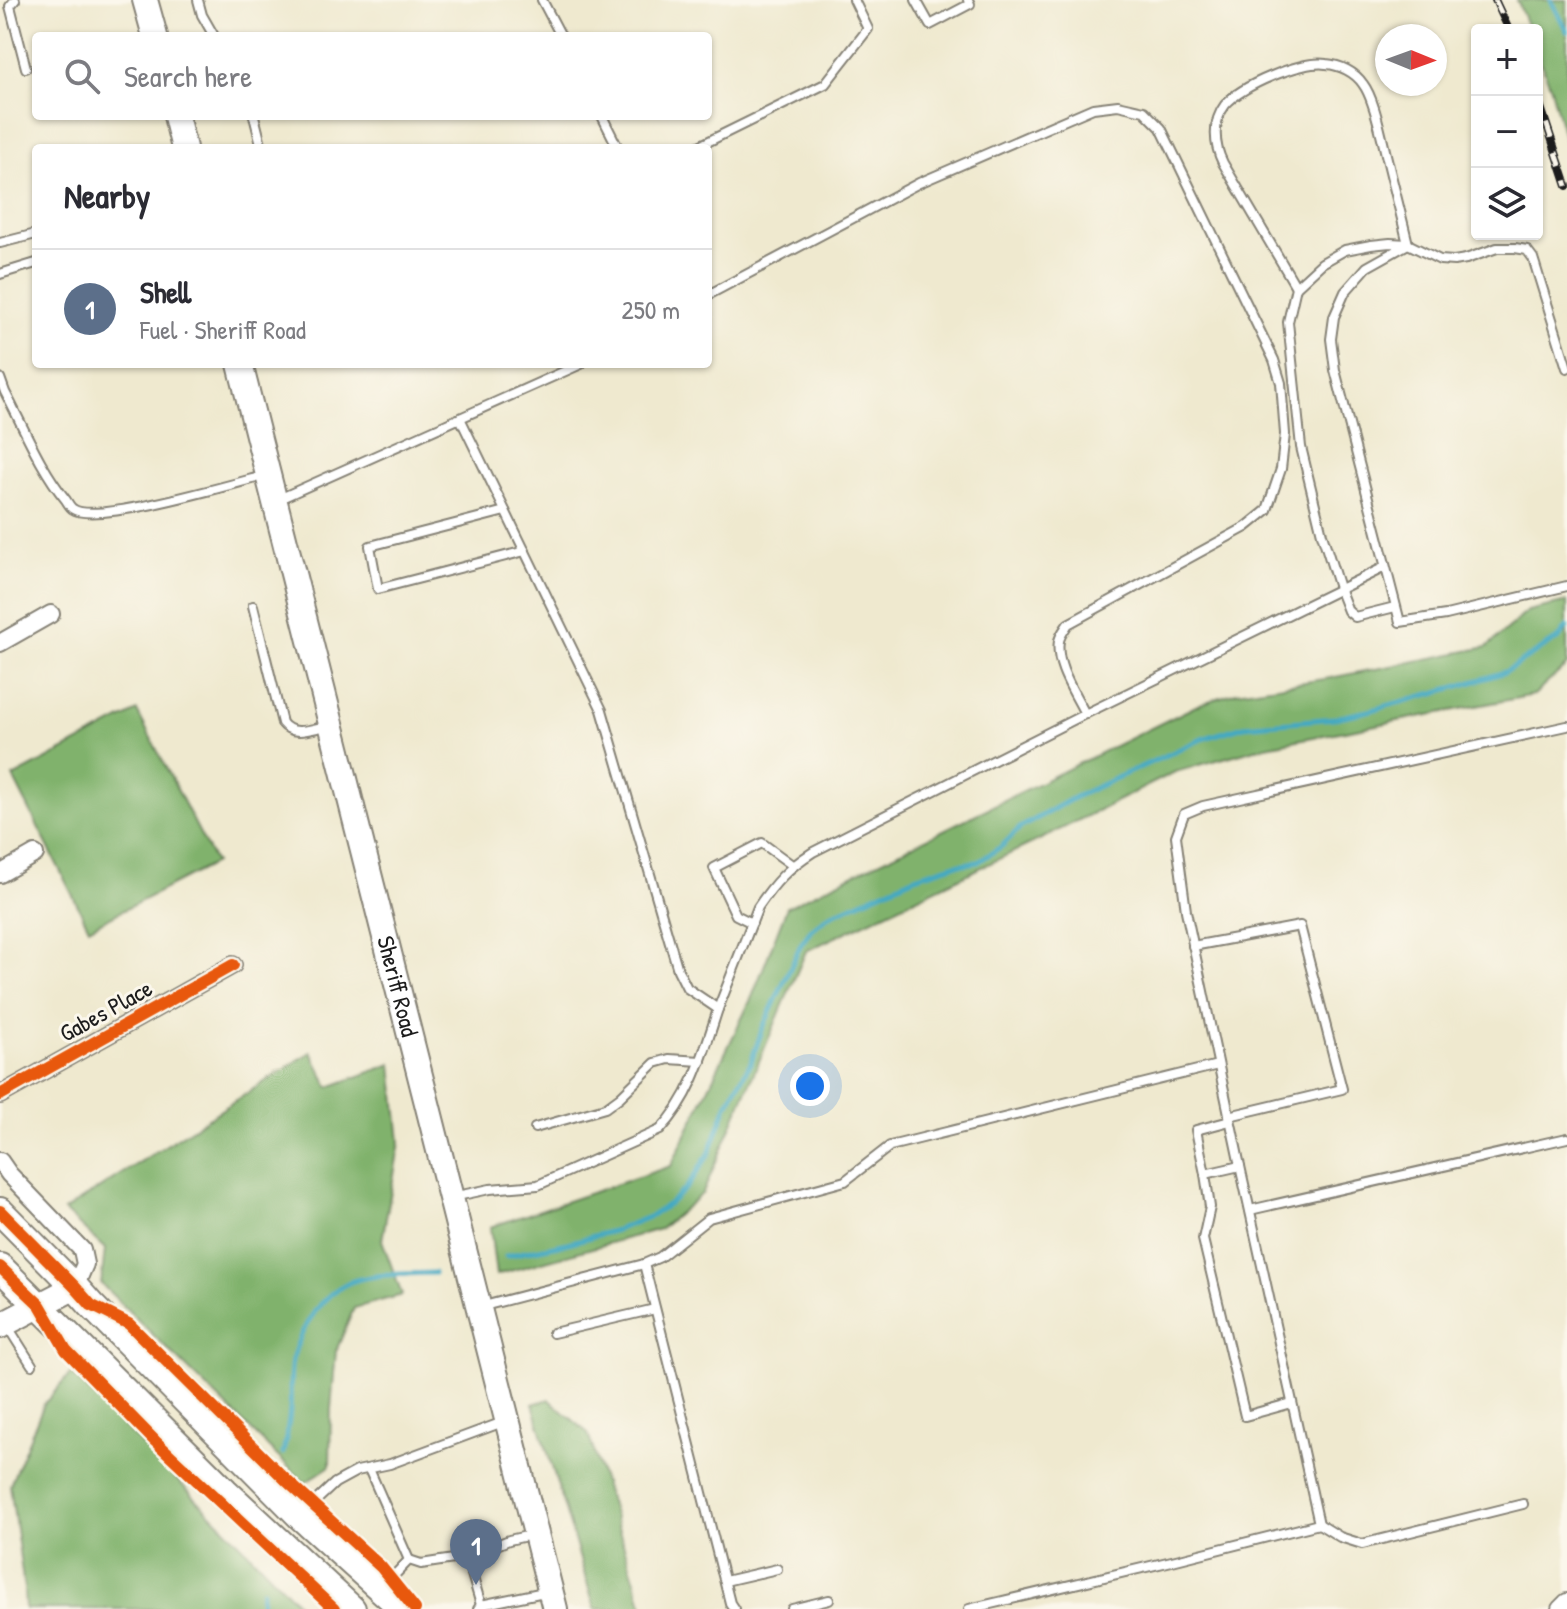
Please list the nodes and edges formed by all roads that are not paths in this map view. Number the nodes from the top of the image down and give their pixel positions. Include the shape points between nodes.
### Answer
1 (15, 0) edge
2 (145, 0) edge
3 (198, 0) edge
4 (542, 0) edge
5 (854, 0) edge
6 (916, 0) edge
7 (968, 0) edge
8 (154, 32) edge
9 (212, 32) edge
10 (559, 32) edge
11 (26, 68) dead end
12 (177, 120) edge
13 (255, 120) edge
14 (604, 120) edge
15 (183, 144) edge
16 (261, 144) edge
17 (616, 144) edge
18 (703, 144) edge
19 (32, 235) edge
20 (0, 243) edge
21 (1408, 244) junction
22 (32, 264) edge
23 (0, 274) edge
24 (1296, 287) junction
25 (712, 293) edge
26 (241, 368) edge
27 (572, 368) edge
28 (1567, 368) edge
29 (0, 378) edge
30 (460, 418) junction
31 (268, 475) junction
32 (274, 501) junction
33 (505, 511) junction
34 (525, 551) junction
35 (1385, 567) junction
36 (1567, 586) edge
37 (1339, 588) junction
38 (253, 606) dead end
39 (1395, 607) junction
40 (51, 614) dead end
41 (0, 643) edge
42 (1085, 714) junction
43 (331, 726) junction
44 (1567, 726) edge
45 (35, 854) dead end
46 (792, 865) junction
47 (0, 874) edge
48 (752, 923) junction
49 (1193, 946) junction
50 (233, 965) dead end
51 (718, 1009) junction
52 (701, 1061) junction
53 (1218, 1065) junction
54 (0, 1095) edge
55 (1230, 1118) junction
56 (535, 1128) dead end
57 (1567, 1138) edge
58 (0, 1161) edge
59 (1240, 1166) junction
60 (1205, 1174) junction
61 (451, 1197) junction
62 (1250, 1210) junction
63 (0, 1211) edge
64 (644, 1264) junction
65 (0, 1267) edge
66 (75, 1287) junction
67 (40, 1305) junction
68 (479, 1307) junction
69 (655, 1309) junction
70 (3, 1325) edge
71 (553, 1333) dead end
72 (32, 1365) dead end
73 (1292, 1403) junction
74 (508, 1420) junction
75 (369, 1469) junction
76 (1523, 1504) dead end
77 (300, 1516) junction
78 (1319, 1524) junction
79 (536, 1534) junction
80 (467, 1557) junction
81 (409, 1560) junction
82 (777, 1569) dead end
83 (725, 1581) junction
84 (381, 1589) junction
85 (552, 1600) edge
86 (829, 1600) dead end
87 (1567, 1602) edge
88 (480, 1607) edge
89 (352, 1609) edge
90 (403, 1609) edge
91 (734, 1609) edge
92 (792, 1609) edge
93 (969, 1609) edge
94 (1560, 1609) edge

1 - 11 lane via 10,6
2 - 8 main road
3 - 9 lane
4 - 10 lane
5 - 18 lane via 868,29 825,84
6 - 7 lane via 930,25 970,4
12 - 15 main road
13 - 16 lane
14 - 17 lane
19 - 20 lane
21 - 24 lane via 1345,250
21 - 24 lane via 1376,113 1363,83 1346,69 1324,63 1289,69 1225,104 1216,123 1216,148
21 - 28 lane via 1454,261 1497,248 1527,250
21 - 35 lane via 1367,267 1345,292 1331,339
22 - 23 lane
24 - 37 lane via 1288,322 1301,447
25 - 42 lane via 919,183 1093,108 1118,105 1144,111 1161,128 1274,360 1285,434 1281,469 1267,510 1246,527 1068,624 1059,639 1060,656
26 - 31 main road, Sheriff Road
27 - 30 lane
29 - 31 lane via 52,482 74,510 107,513
30 - 32 lane
30 - 33 lane
31 - 32 main road, Sheriff Road
32 - 43 main road, Sheriff Road
33 - 34 lane
33 - 34 lane via 370,546 378,589
34 - 51 lane via 602,710 678,970 687,988
35 - 37 lane
35 - 39 lane
36 - 39 lane via 1400,622
37 - 39 lane via 1355,617
37 - 42 lane
38 - 43 lane via 282,723 293,731
40 - 41 street
42 - 46 lane
43 - 61 main road, Sheriff Road
44 - 49 lane via 1184,814 1176,836
45 - 47 street
46 - 48 lane via 768,892
46 - 48 lane via 762,843 714,868 736,915
48 - 51 lane
49 - 53 lane
49 - 55 lane via 1300,926 1342,1089
50 - 54 street, Gabes Place
51 - 52 lane
52 - 56 lane via 661,1060 605,1108
52 - 61 lane via 690,1089 660,1130 538,1185
53 - 55 lane
53 - 64 lane via 890,1146 845,1181 709,1218
55 - 59 lane
55 - 60 lane via 1196,1130
57 - 62 lane
58 - 66 street via 82,1250 85,1264
59 - 60 lane
59 - 62 lane
60 - 73 lane via 1210,1207 1203,1239 1245,1416
61 - 68 main road, Sheriff Road
62 - 73 lane
63 - 66 main road
64 - 68 lane
64 - 69 lane
65 - 67 main road
66 - 67 main road
66 - 77 main road
67 - 70 main road
67 - 89 main road via 225,1491
68 - 74 main road, Sheriff Road
69 - 71 lane
69 - 83 lane
70 - 72 lane
73 - 78 lane
74 - 75 lane
74 - 79 main road, Sheriff Road
75 - 77 lane via 335,1483
75 - 81 lane
76 - 78 lane via 1362,1544
77 - 84 main road
78 - 93 lane
79 - 80 lane
79 - 85 main road, Sheriff Road
80 - 81 lane via 421,1564
80 - 88 lane
81 - 84 lane
82 - 83 lane
83 - 91 lane
84 - 90 main road
85 - 88 lane
86 - 92 lane
87 - 94 street

